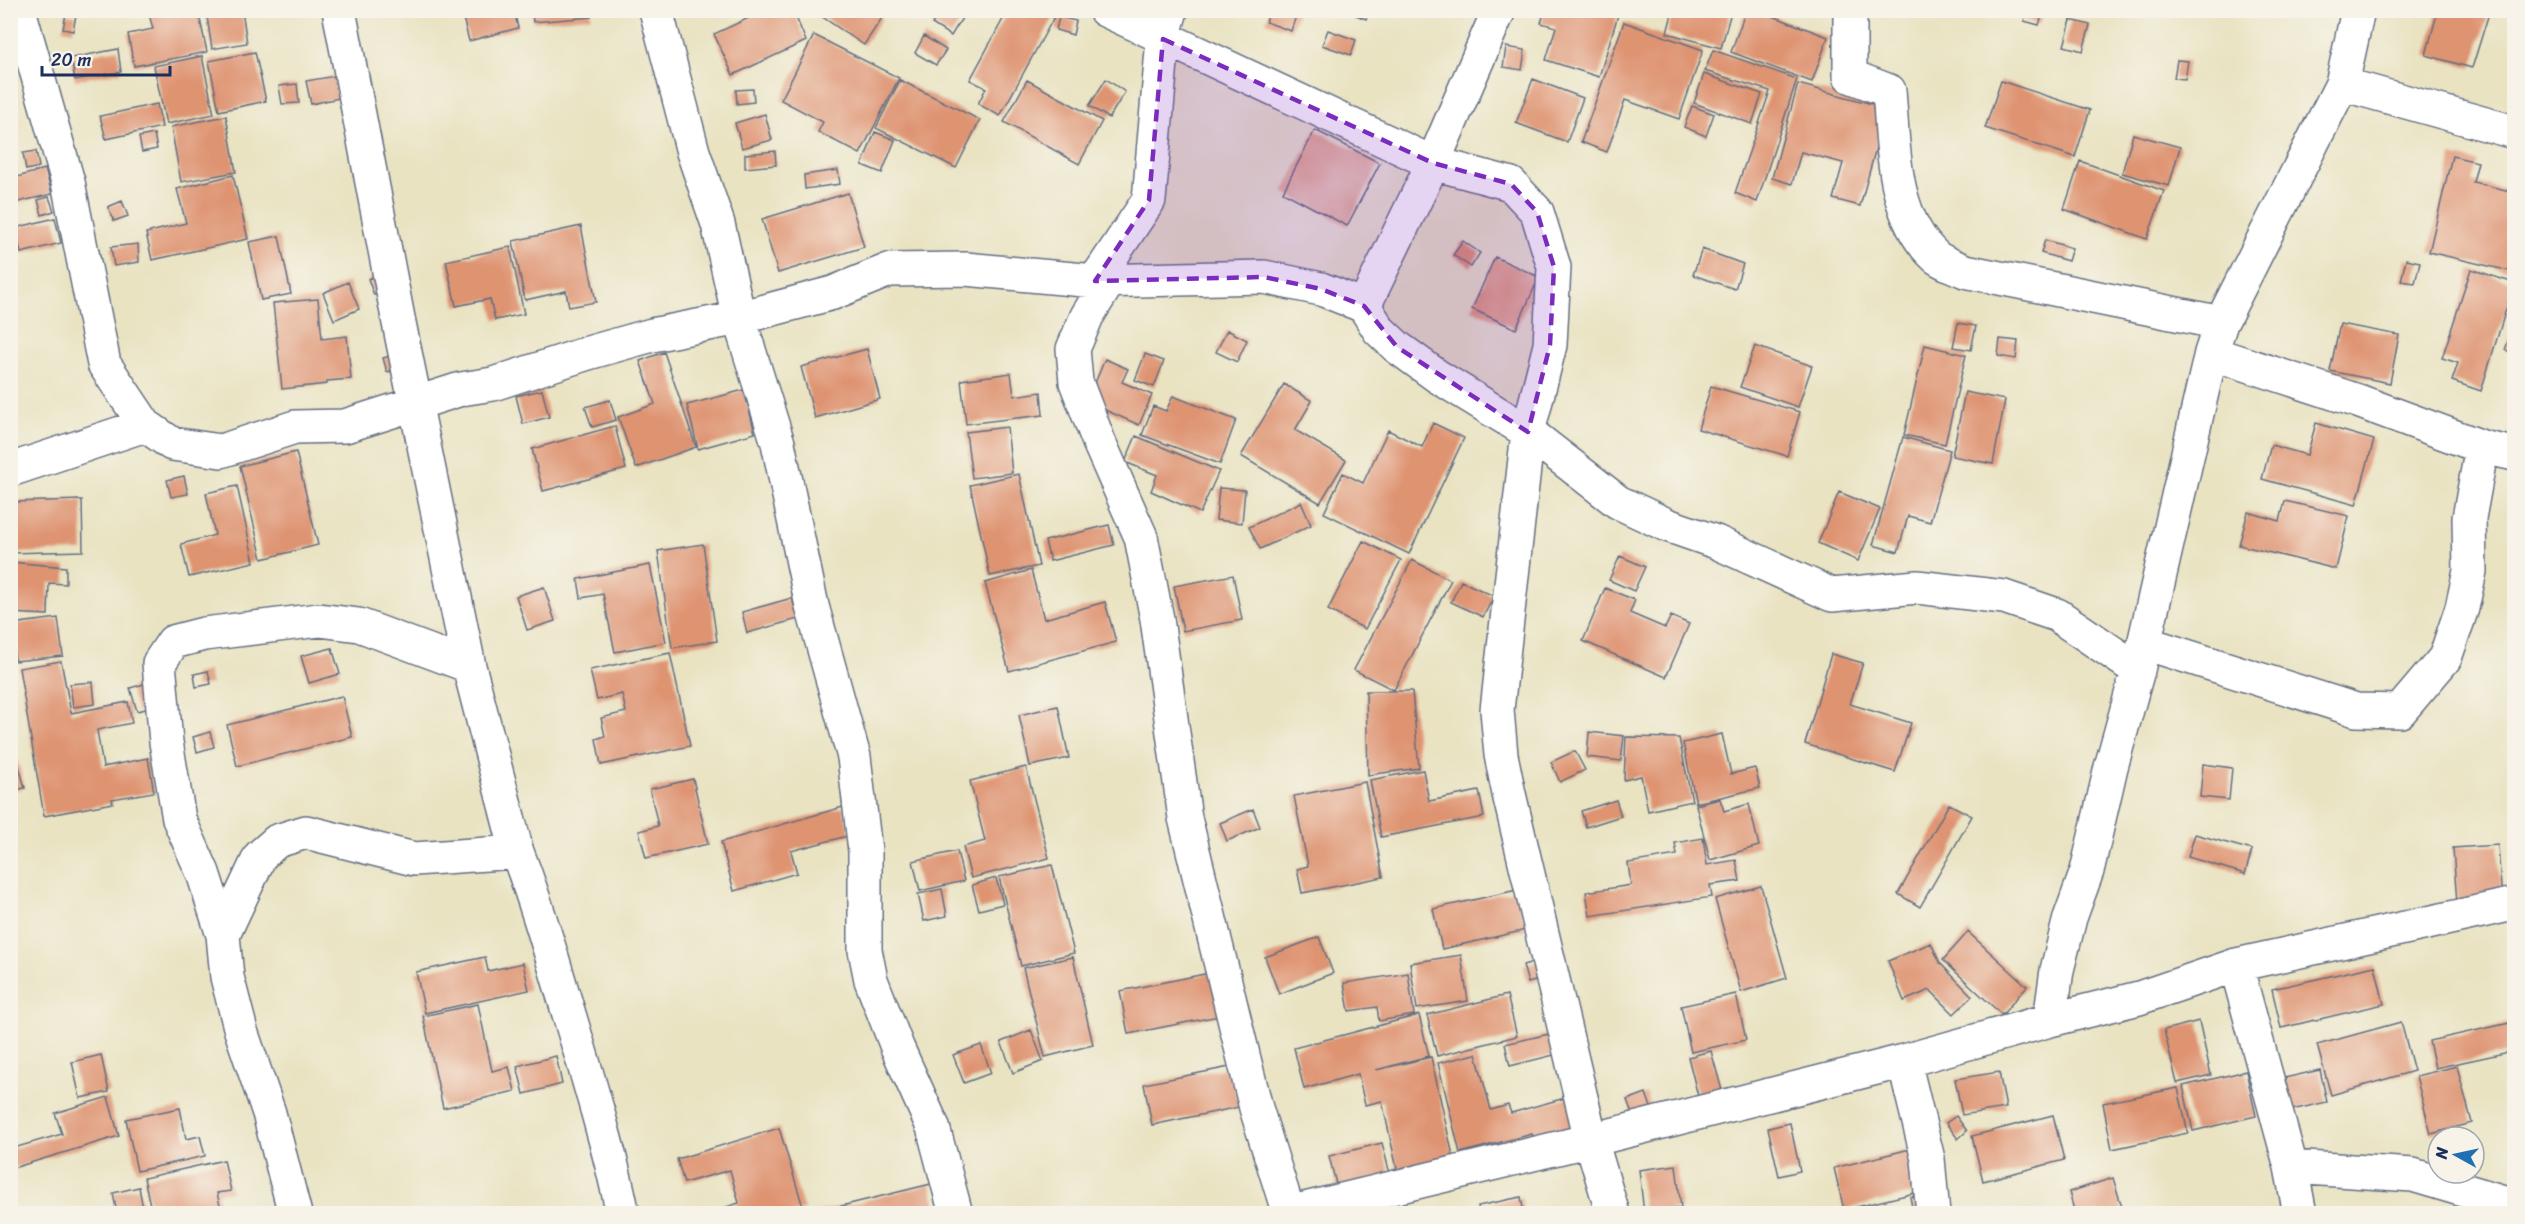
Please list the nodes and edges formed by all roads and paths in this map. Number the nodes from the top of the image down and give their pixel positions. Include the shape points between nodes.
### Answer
1 (19, 10) edge
2 (339, 10) edge
3 (656, 10) edge
4 (1105, 10) edge
5 (1499, 10) edge
6 (1850, 10) edge
7 (2358, 10) edge
8 (1167, 25) edge
9 (2342, 84) junction
10 (2514, 132) edge
11 (1434, 163) junction
12 (1095, 281) junction
13 (1364, 306) junction
14 (740, 318) junction
15 (2221, 323) junction
16 (2211, 353) junction
17 (417, 404) junction
18 (145, 425) junction
19 (1528, 432) junction
20 (2482, 447) junction
21 (2514, 454) edge
22 (10, 470) edge
23 (2142, 656) junction
24 (470, 666) junction
25 (517, 852) junction
26 (2514, 904) edge
27 (223, 935) junction
28 (2236, 965) junction
29 (2050, 1020) junction
30 (1904, 1061) junction
31 (1591, 1140) junction
32 (2291, 1167) junction
33 (2514, 1205) edge
34 (1287, 1213) edge
35 (295, 1214) edge
36 (623, 1214) edge
37 (956, 1214) edge
38 (1613, 1214) edge
39 (1933, 1214) edge
40 (2300, 1214) edge

1 - 18 street via 68,182 104,364
2 - 17 street
3 - 14 street via 693,152 718,224
4 - 8 street
5 - 11 street
6 - 15 street via 1850,76 1889,91 1900,197 1916,233 1937,258 1965,271
7 - 9 street
8 - 11 street
8 - 12 street via 1149,200
9 - 10 street
9 - 15 street
11 - 13 street
11 - 19 street via 1511,184 1538,212 1554,278 1550,345
12 - 13 street via 1264,277 1321,289
12 - 14 street via 965,269 889,270 833,293
12 - 34 street via 1107,284 1073,349 1076,382 1141,537 1157,619 1185,818 1256,1108
13 - 19 street via 1378,330 1397,348
14 - 17 street via 588,352
14 - 37 street via 778,443 812,606 854,757 865,851 865,950 871,980 933,1127
15 - 16 street
16 - 20 street
16 - 23 street
17 - 18 street via 345,426 295,427 221,451 172,444
17 - 24 street
18 - 22 street
19 - 23 street via 1618,502 1832,595 1917,587 2004,597 2057,615
19 - 31 street via 1497,710 1501,755
20 - 21 street
20 - 23 street via 2469,518 2470,571 2462,608 2445,658 2400,711 2356,710
23 - 29 street via 2087,871 2070,918
24 - 25 street
24 - 27 street via 359,625 319,620 204,634 173,642 159,663 166,742 179,819 203,873
25 - 27 street via 414,859 306,832 277,841 260,856
25 - 36 street via 567,1009
26 - 28 street
27 - 35 street via 227,977
28 - 29 street via 2139,998
28 - 32 street
29 - 30 street
30 - 31 street
30 - 39 street via 1928,1159
31 - 34 street
31 - 38 street
32 - 33 street via 2413,1175
32 - 40 street

